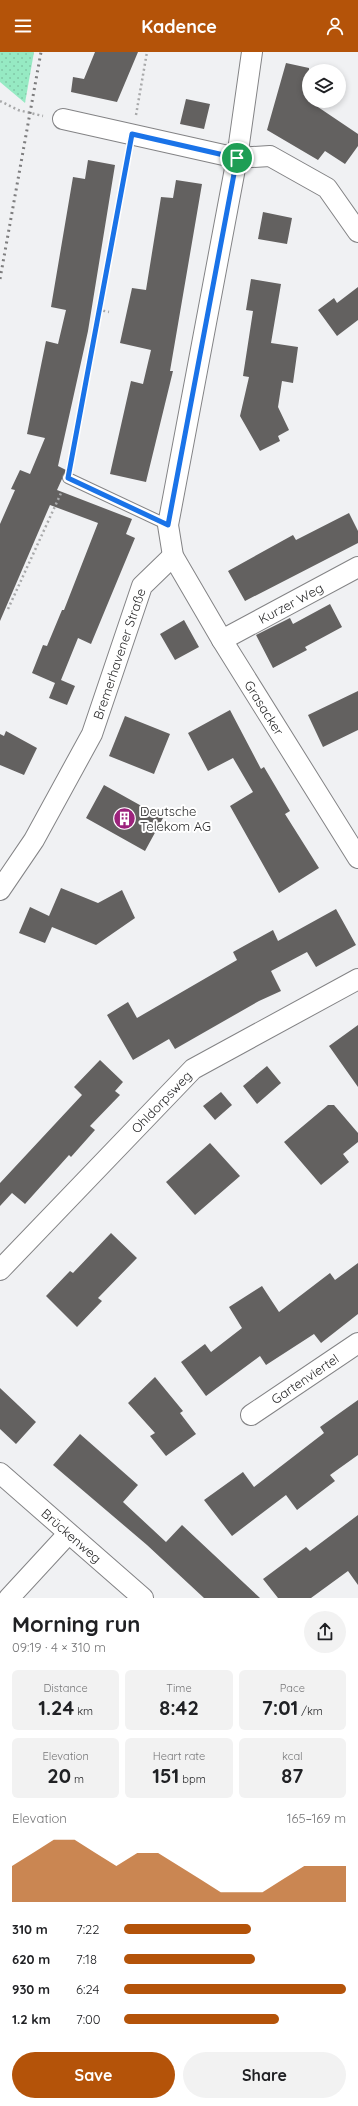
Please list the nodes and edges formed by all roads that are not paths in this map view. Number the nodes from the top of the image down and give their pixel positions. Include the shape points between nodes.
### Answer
1 (252, 52) edge
2 (63, 119) road end
3 (237, 158) junction
4 (358, 232) edge
5 (68, 478) road end
6 (168, 525) junction
7 (173, 556) junction
8 (358, 567) edge
9 (222, 640) junction
10 (358, 858) edge
11 (0, 890) edge
12 (358, 979) edge
13 (0, 1270) edge
14 (358, 1343) edge
15 (251, 1415) dead end
16 (0, 1473) edge
17 (68, 1534) junction
18 (9, 1598) edge
19 (143, 1598) edge

1 - 3 street
2 - 3 street
3 - 4 street via 270,156 327,188
3 - 6 street
5 - 6 lane
6 - 7 street
7 - 9 street, Grasacker
7 - 11 street, Bremerhavener Straße via 142,586 92,734 34,840
8 - 9 street, Kurzer Weg
9 - 10 street, Grasacker
12 - 13 street, Ohldorpsweg via 193,1069
14 - 15 street, Gartenviertel
16 - 17 street, Brückenweg
17 - 18 street
17 - 19 street, Brückenweg

